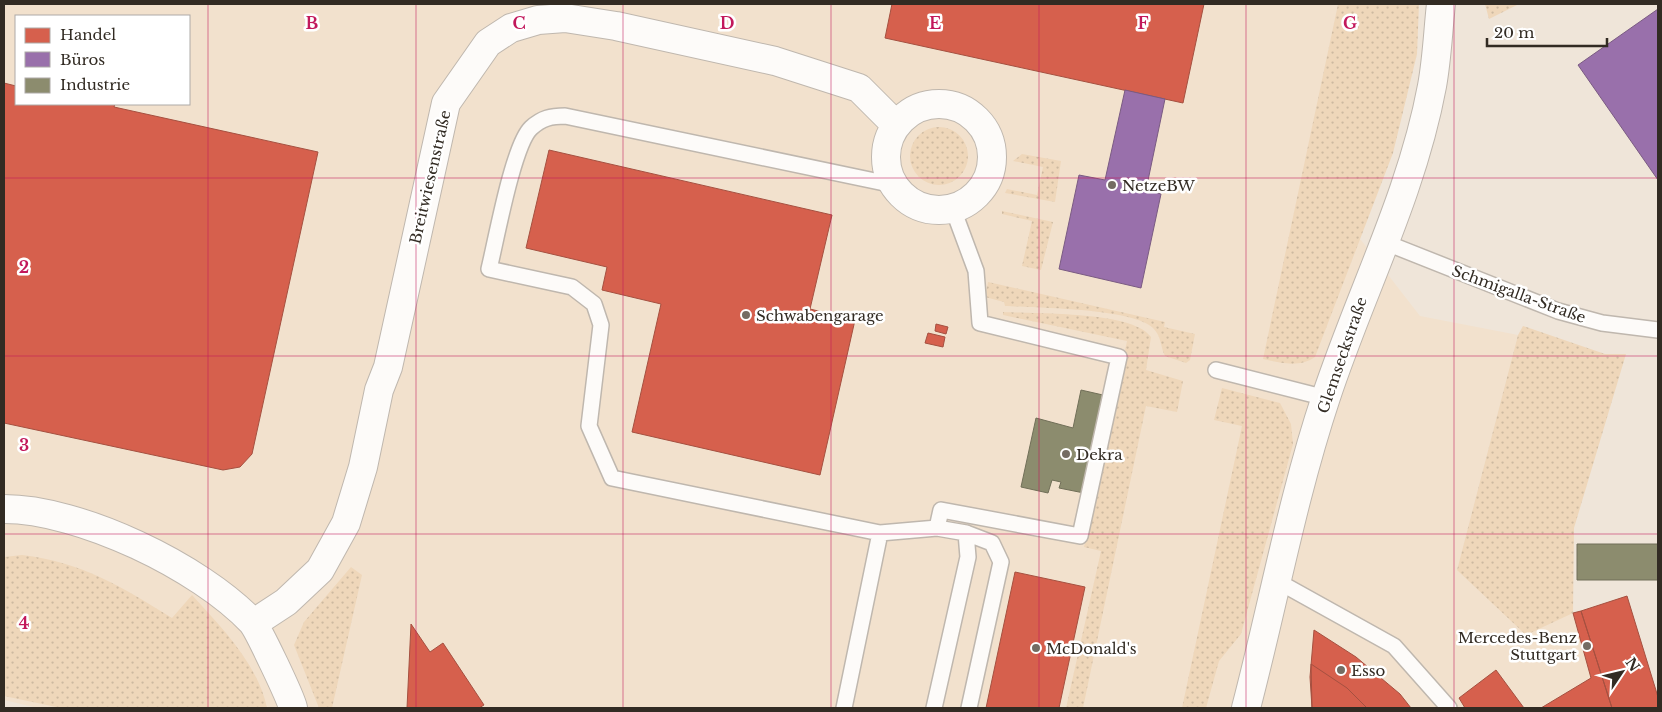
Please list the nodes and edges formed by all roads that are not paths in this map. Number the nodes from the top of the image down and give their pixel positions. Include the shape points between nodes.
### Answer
1 (1441, 4) edge
2 (896, 125) junction
3 (894, 185) junction
4 (953, 209) junction
5 (1384, 242) junction
6 (1658, 330) edge
7 (1216, 370) dead end
8 (1326, 398) junction
9 (4, 509) edge
10 (937, 528) junction
11 (966, 533) junction
12 (880, 534) junction
13 (1276, 581) junction
14 (254, 623) junction
15 (293, 708) edge
16 (844, 708) edge
17 (934, 708) edge
18 (969, 708) edge
19 (1246, 708) edge
20 (1449, 708) edge

1 - 5 street, Glemseckstraße via 1432,86 1416,148
2 - 3 street via 886,154
2 - 4 street via 921,107 953,105 979,121 988,134 993,165 988,180 968,203
2 - 14 street, Breitwiesenstraße via 859,88 775,61 616,26 565,18 538,20 511,28 488,44 446,103 388,367 379,390 363,467 346,522 320,570 286,602
3 - 4 street via 903,196 926,210
3 - 12 lane via 566,116 547,116 529,129 518,151 489,269 572,287 594,304 601,325 589,426 612,478
4 - 10 lane via 976,271 980,323 1119,356 1080,536 941,510
5 - 6 lane, Schmigalla-Straße via 1558,311 1602,323
5 - 8 street, Glemseckstraße
7 - 8 lane
8 - 13 street, Glemseckstraße
9 - 14 street via 25,509 143,546 205,583
10 - 11 lane
10 - 12 lane
11 - 17 lane via 968,557
11 - 18 lane via 992,542 1001,562
12 - 16 lane
13 - 19 street, Glemseckstraße
13 - 20 lane via 1394,646
14 - 15 street

